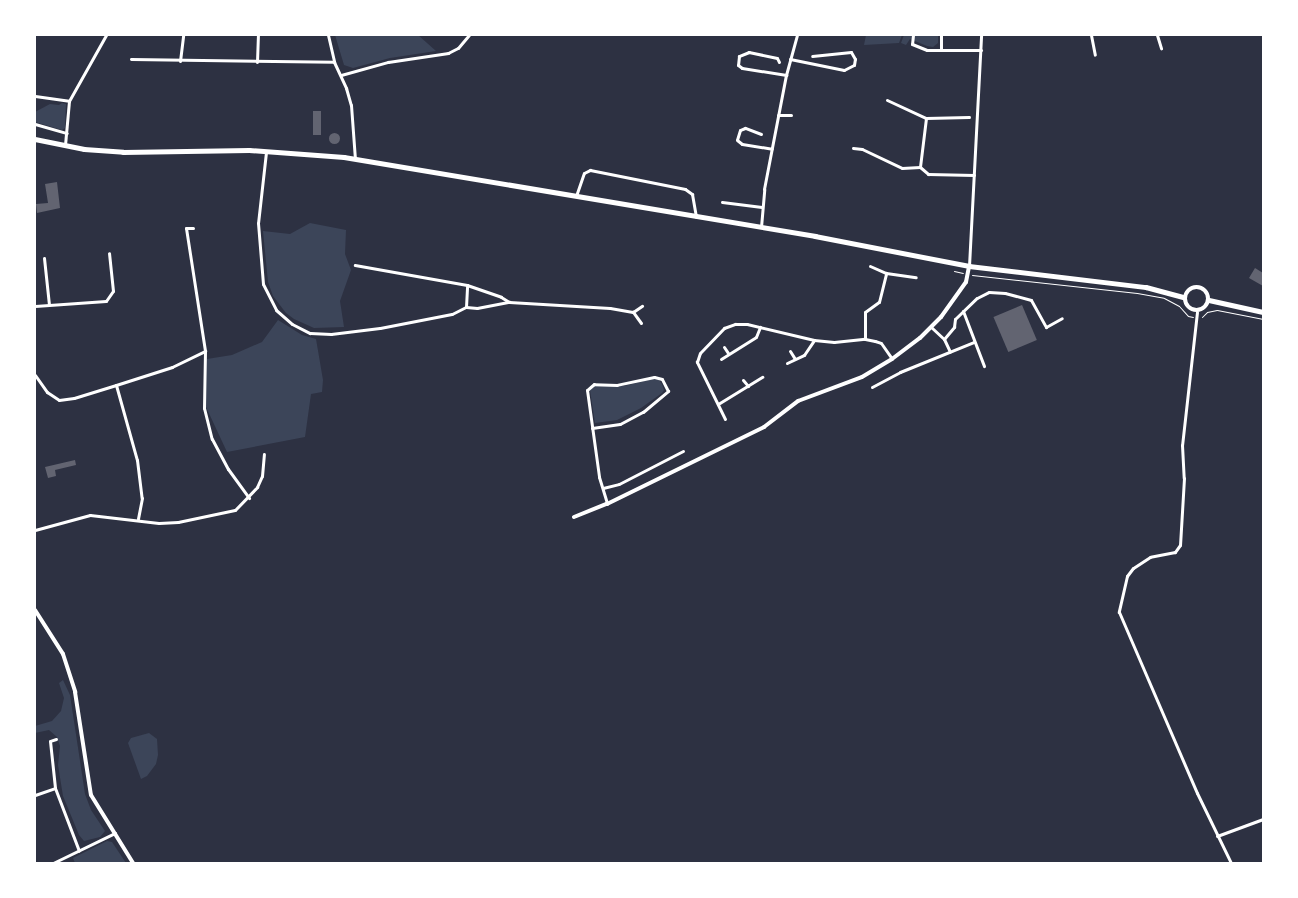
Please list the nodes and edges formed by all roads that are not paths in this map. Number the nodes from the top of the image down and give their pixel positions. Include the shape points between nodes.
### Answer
1 (106, 35) edge
2 (183, 35) edge
3 (258, 35) edge
4 (328, 35) edge
5 (469, 35) edge
6 (797, 35) edge
7 (913, 35) edge
8 (942, 35) edge
9 (981, 35) edge
10 (1092, 35) edge
11 (1157, 35) edge
12 (1161, 48) dead end
13 (941, 50) junction
14 (980, 50) junction
15 (1095, 55) dead end
16 (812, 56) dead end
17 (131, 59) dead end
18 (790, 59) junction
19 (180, 61) junction
20 (257, 62) junction
21 (334, 62) junction
22 (779, 62) dead end
23 (341, 75) junction
24 (786, 75) junction
25 (35, 96) edge
26 (887, 100) dead end
27 (69, 101) junction
28 (791, 114) dead end
29 (778, 115) junction
30 (969, 117) dead end
31 (926, 118) junction
32 (35, 124) edge
33 (67, 133) junction
34 (761, 134) dead end
35 (35, 139) edge
36 (66, 145) junction
37 (853, 148) dead end
38 (772, 149) junction
39 (266, 152) junction
40 (355, 159) junction
41 (920, 167) junction
42 (974, 176) junction
43 (576, 196) junction
44 (722, 202) dead end
45 (762, 207) junction
46 (696, 218) junction
47 (193, 228) dead end
48 (761, 228) junction
49 (109, 253) dead end
50 (44, 258) dead end
51 (355, 265) dead end
52 (870, 266) dead end
53 (969, 266) junction
54 (886, 273) junction
55 (916, 277) dead end
56 (467, 285) junction
57 (1184, 297) junction
58 (1209, 300) junction
59 (510, 302) junction
60 (49, 305) junction
61 (35, 306) edge
62 (642, 306) dead end
63 (466, 307) junction
64 (963, 311) junction
65 (633, 312) junction
66 (1197, 312) junction
67 (1263, 312) edge
68 (1062, 318) dead end
69 (641, 323) dead end
70 (931, 326) junction
71 (760, 327) junction
72 (865, 339) junction
73 (944, 339) junction
74 (814, 340) junction
75 (974, 342) junction
76 (724, 347) dead end
77 (790, 350) dead end
78 (205, 351) junction
79 (950, 352) junction
80 (728, 353) junction
81 (721, 359) dead end
82 (795, 359) junction
83 (892, 359) junction
84 (787, 363) dead end
85 (984, 366) dead end
86 (35, 374) edge
87 (762, 377) dead end
88 (744, 380) dead end
89 (879, 383) junction
90 (116, 384) junction
91 (748, 386) junction
92 (872, 387) dead end
93 (881, 389) dead end
94 (718, 404) junction
95 (726, 419) dead end
96 (592, 428) junction
97 (683, 451) dead end
98 (264, 454) dead end
99 (603, 488) junction
100 (249, 498) junction
101 (607, 504) junction
102 (574, 518) dead end
103 (138, 519) junction
104 (35, 530) edge
105 (35, 610) edge
106 (56, 740) dead end
107 (55, 788) junction
108 (35, 795) edge
109 (1263, 819) edge
110 (115, 833) junction
111 (1217, 836) junction
112 (79, 851) junction
113 (53, 863) edge
114 (133, 863) edge
115 (1231, 863) edge

1 - 27 street
2 - 19 street
3 - 20 street
4 - 21 street
5 - 23 street via 458,48 448,53 388,62
6 - 18 street
7 - 13 street via 912,44 927,50
8 - 13 street
9 - 14 street
10 - 15 street
11 - 12 street
13 - 14 street
14 - 42 street
16 - 18 street via 851,52 855,59 854,65 844,70
17 - 19 street
18 - 24 street
19 - 20 street
20 - 21 street
21 - 23 street
22 - 24 street via 777,58 750,52 739,56 738,65
23 - 40 street via 351,105
24 - 29 street
25 - 27 street
26 - 31 street
27 - 33 street
28 - 29 street
29 - 38 street
30 - 31 street
31 - 41 street
32 - 33 street
33 - 36 street
34 - 38 street via 746,128 740,130 737,140 742,144
35 - 36 main road
36 - 39 main road via 130,152
37 - 41 street via 902,168
38 - 45 street
39 - 40 main road
39 - 63 street via 258,224 264,284 276,310 292,324 310,334 331,334 452,314
40 - 43 main road
41 - 42 street via 928,174
42 - 53 street
43 - 46 main road
43 - 46 street via 584,173 590,170 686,189 692,194
44 - 45 street
45 - 48 street
46 - 48 main road
47 - 78 street via 186,228
48 - 53 main road
49 - 60 street via 113,291 106,301
50 - 60 street
51 - 56 street
52 - 54 street
53 - 57 main road via 1146,287
53 - 70 street via 960,293
54 - 55 street
54 - 72 street via 879,302 866,312
56 - 59 street
56 - 63 street
57 - 58 main road via 1188,290 1198,287 1207,292
57 - 66 main road via 1189,309
58 - 66 main road via 1206,308
58 - 67 main road
59 - 63 street
59 - 65 street
60 - 61 street
62 - 65 street
64 - 68 street via 989,292 1005,293 1031,300 1046,327
64 - 73 street
64 - 75 street
65 - 69 street
66 - 111 street via 1182,445 1184,478 1180,545 1170,554 1150,557 1132,568 1127,576 1119,612
70 - 73 street
70 - 83 street
71 - 74 street
71 - 80 street via 756,337
71 - 94 street via 735,324 724,328 700,352 697,362
72 - 74 street
72 - 83 street via 881,343
73 - 79 street
74 - 82 street via 804,355
75 - 79 street
75 - 85 street
76 - 80 street
77 - 82 street
78 - 90 street via 172,367
78 - 100 street via 204,408 212,440
79 - 89 street
80 - 81 street
82 - 84 street
83 - 101 street via 862,377 798,401 764,427
86 - 90 street via 47,392 59,400
87 - 91 street
88 - 91 street
89 - 92 street
89 - 93 street
90 - 103 street via 137,460 142,498
91 - 94 street
94 - 95 street
96 - 96 street via 587,390 590,386 617,385 654,377 662,379 668,392 643,412 620,424
96 - 99 street
97 - 99 street via 619,484
98 - 100 street via 262,476
99 - 101 street
100 - 103 street via 235,510 178,522
101 - 102 street
103 - 104 street via 90,515
105 - 110 street via 63,654 75,692 91,795
106 - 107 street via 50,741
107 - 108 street
107 - 112 street
109 - 111 street
110 - 112 street
110 - 114 street
111 - 115 street
112 - 113 street

